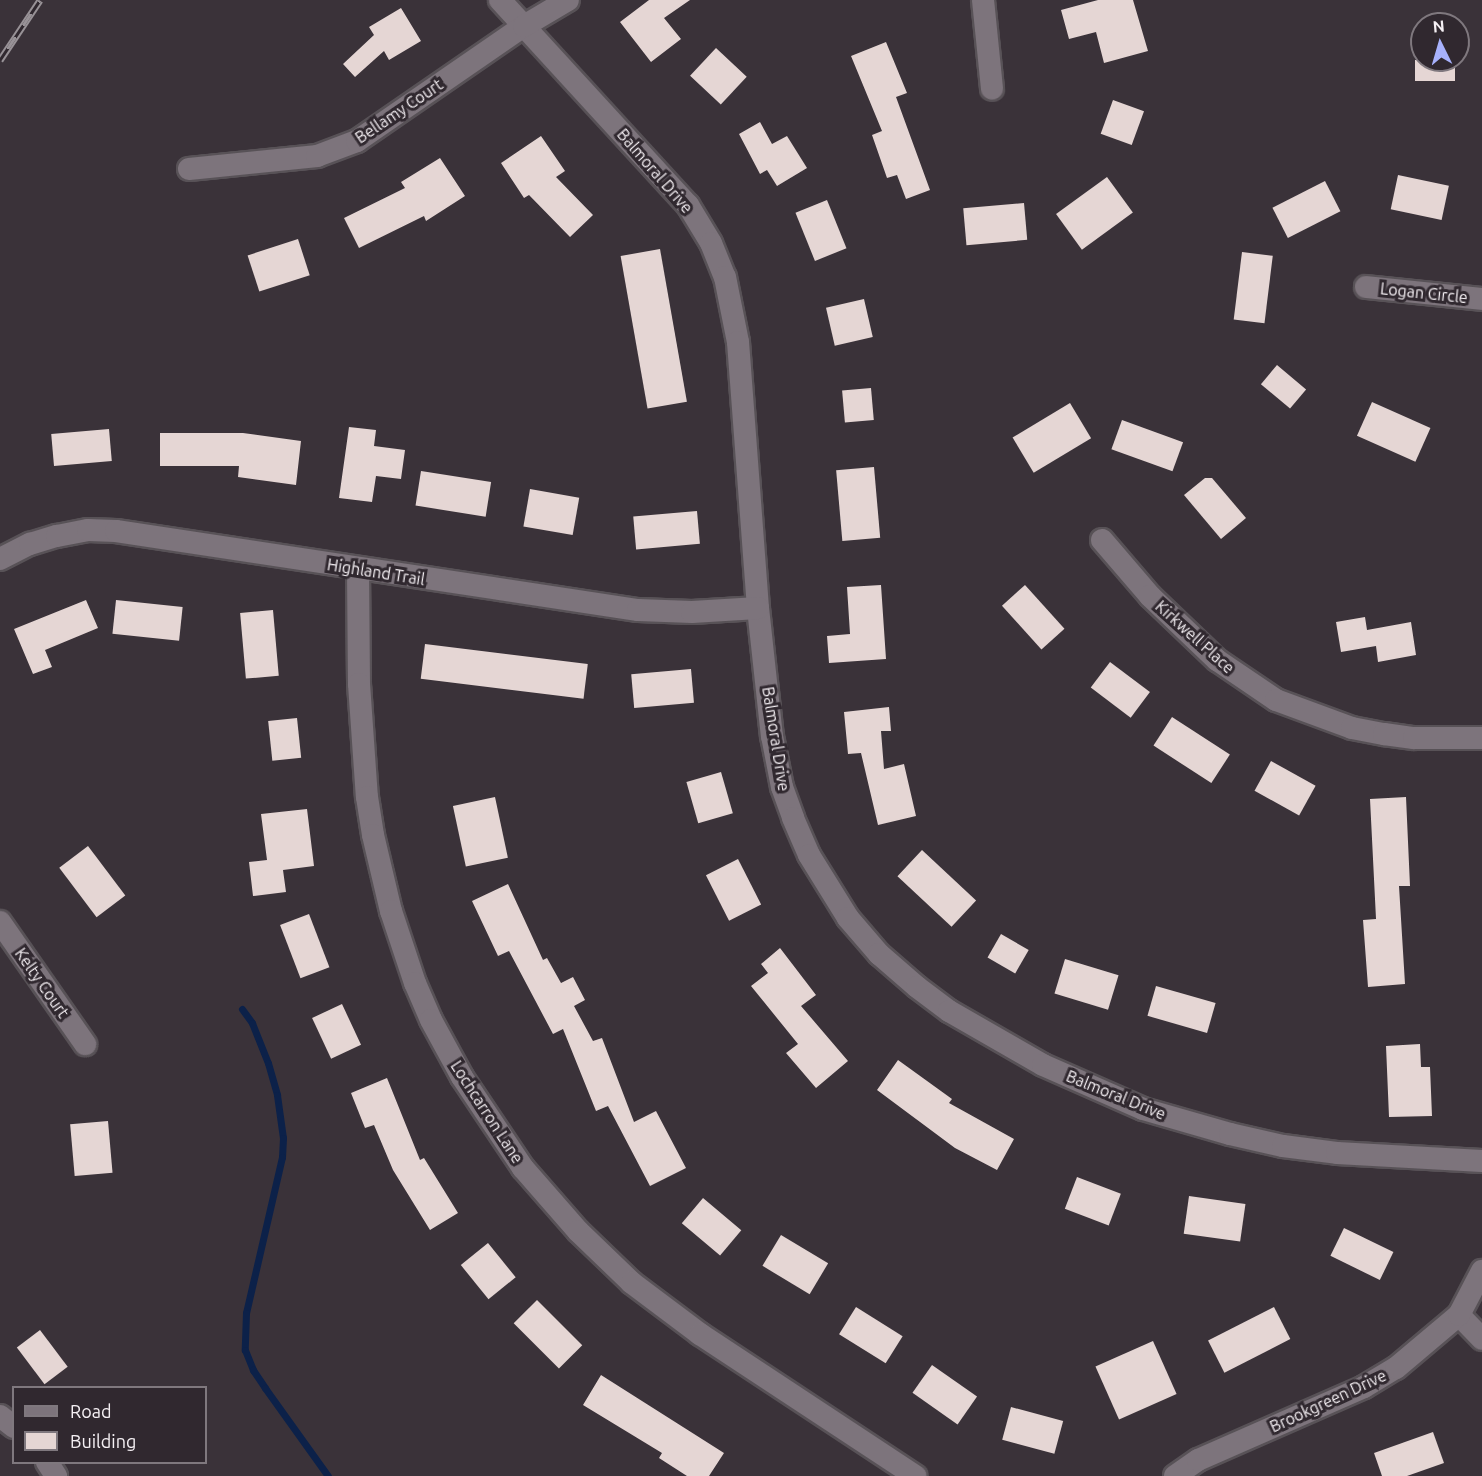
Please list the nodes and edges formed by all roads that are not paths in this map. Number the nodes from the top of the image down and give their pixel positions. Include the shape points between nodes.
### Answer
1 (500, 0) edge
2 (568, 0) edge
3 (983, 0) edge
4 (524, 26) junction
5 (992, 89) dead end
6 (189, 169) dead end
7 (1366, 287) dead end
8 (1482, 299) edge
9 (1102, 540) dead end
10 (0, 559) edge
11 (358, 569) junction
12 (758, 608) junction
13 (1482, 738) edge
14 (0, 922) edge
15 (85, 1044) dead end
16 (1482, 1161) edge
17 (1482, 1271) edge
18 (1459, 1315) junction
19 (1482, 1339) edge
20 (0, 1416) edge
21 (12, 1425) edge
22 (915, 1476) edge
23 (1174, 1476) edge

1 - 4 street, Balmoral Drive
2 - 4 street, Bellamy Court
3 - 5 street
4 - 6 street, Bellamy Court via 357,141 317,156
4 - 12 street, Balmoral Drive via 688,205 711,243 725,277 738,342
7 - 8 street, Logan Circle
9 - 13 street, Kirkwell Place via 1150,596 1217,660 1276,700 1352,728 1384,735
10 - 11 street, Highland Trail via 30,544 88,530 116,531
11 - 12 street, Highland Trail via 638,610
11 - 22 street, Lochcarron Lane via 359,696 373,835 391,910 415,983 462,1077 523,1168 578,1231 632,1283 700,1334
12 - 16 street, Balmoral Drive via 772,736 793,818 815,866 848,918 879,954 916,987 949,1011 1034,1060 1143,1109 1283,1146
14 - 15 street, Kelty Court
17 - 18 street, Brookgreen Drive
18 - 19 street
18 - 23 street, Brookgreen Drive via 1425,1347 1364,1387 1198,1460
20 - 21 street

